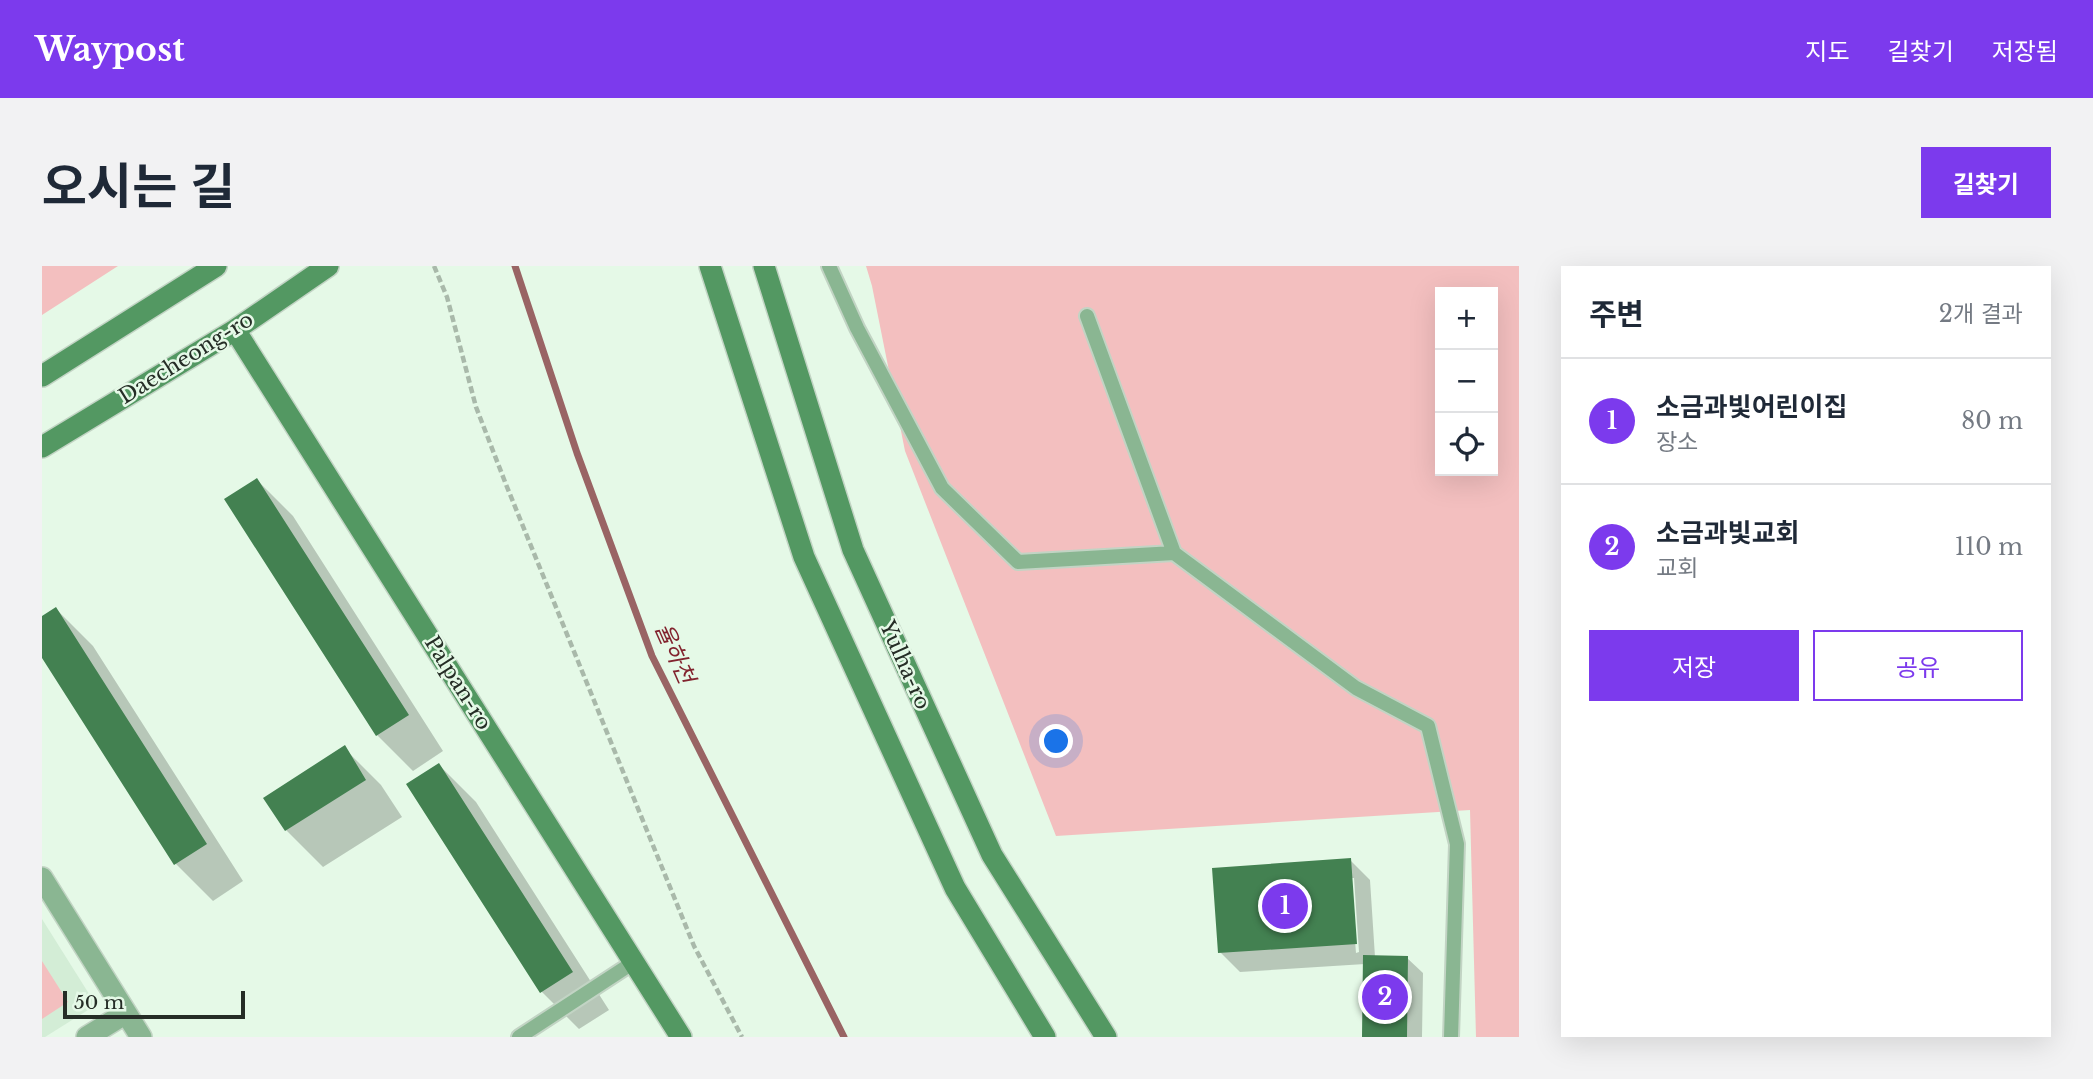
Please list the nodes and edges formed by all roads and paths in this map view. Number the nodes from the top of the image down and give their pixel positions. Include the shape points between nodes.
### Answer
1 (216, 266) edge
2 (328, 266) edge
3 (434, 266) edge
4 (710, 266) edge
5 (764, 266) edge
6 (830, 266) edge
7 (1087, 316) dead end
8 (234, 330) junction
9 (42, 376) edge
10 (42, 447) edge
11 (1174, 553) junction
12 (42, 878) edge
13 (634, 962) junction
14 (126, 1013) junction
15 (87, 1037) edge
16 (141, 1037) edge
17 (519, 1037) edge
18 (681, 1037) edge
19 (742, 1037) edge
20 (1045, 1037) edge
21 (1106, 1037) edge
22 (1451, 1037) edge

1 - 9 main road
2 - 8 main road, Daecheong-ro
3 - 19 path via 447,296 476,407 507,487 694,946
4 - 20 main road via 804,557 955,888
5 - 21 main road, Yulha-ro via 853,551 992,855
6 - 11 lane via 857,328 942,488 1018,562
7 - 11 lane
8 - 10 main road, Daecheong-ro
8 - 13 main road, Palpan-ro
11 - 22 lane via 1356,688 1428,726 1457,844
12 - 14 street
13 - 17 lane
13 - 18 main road, Palpan-ro
14 - 15 street
14 - 16 street

